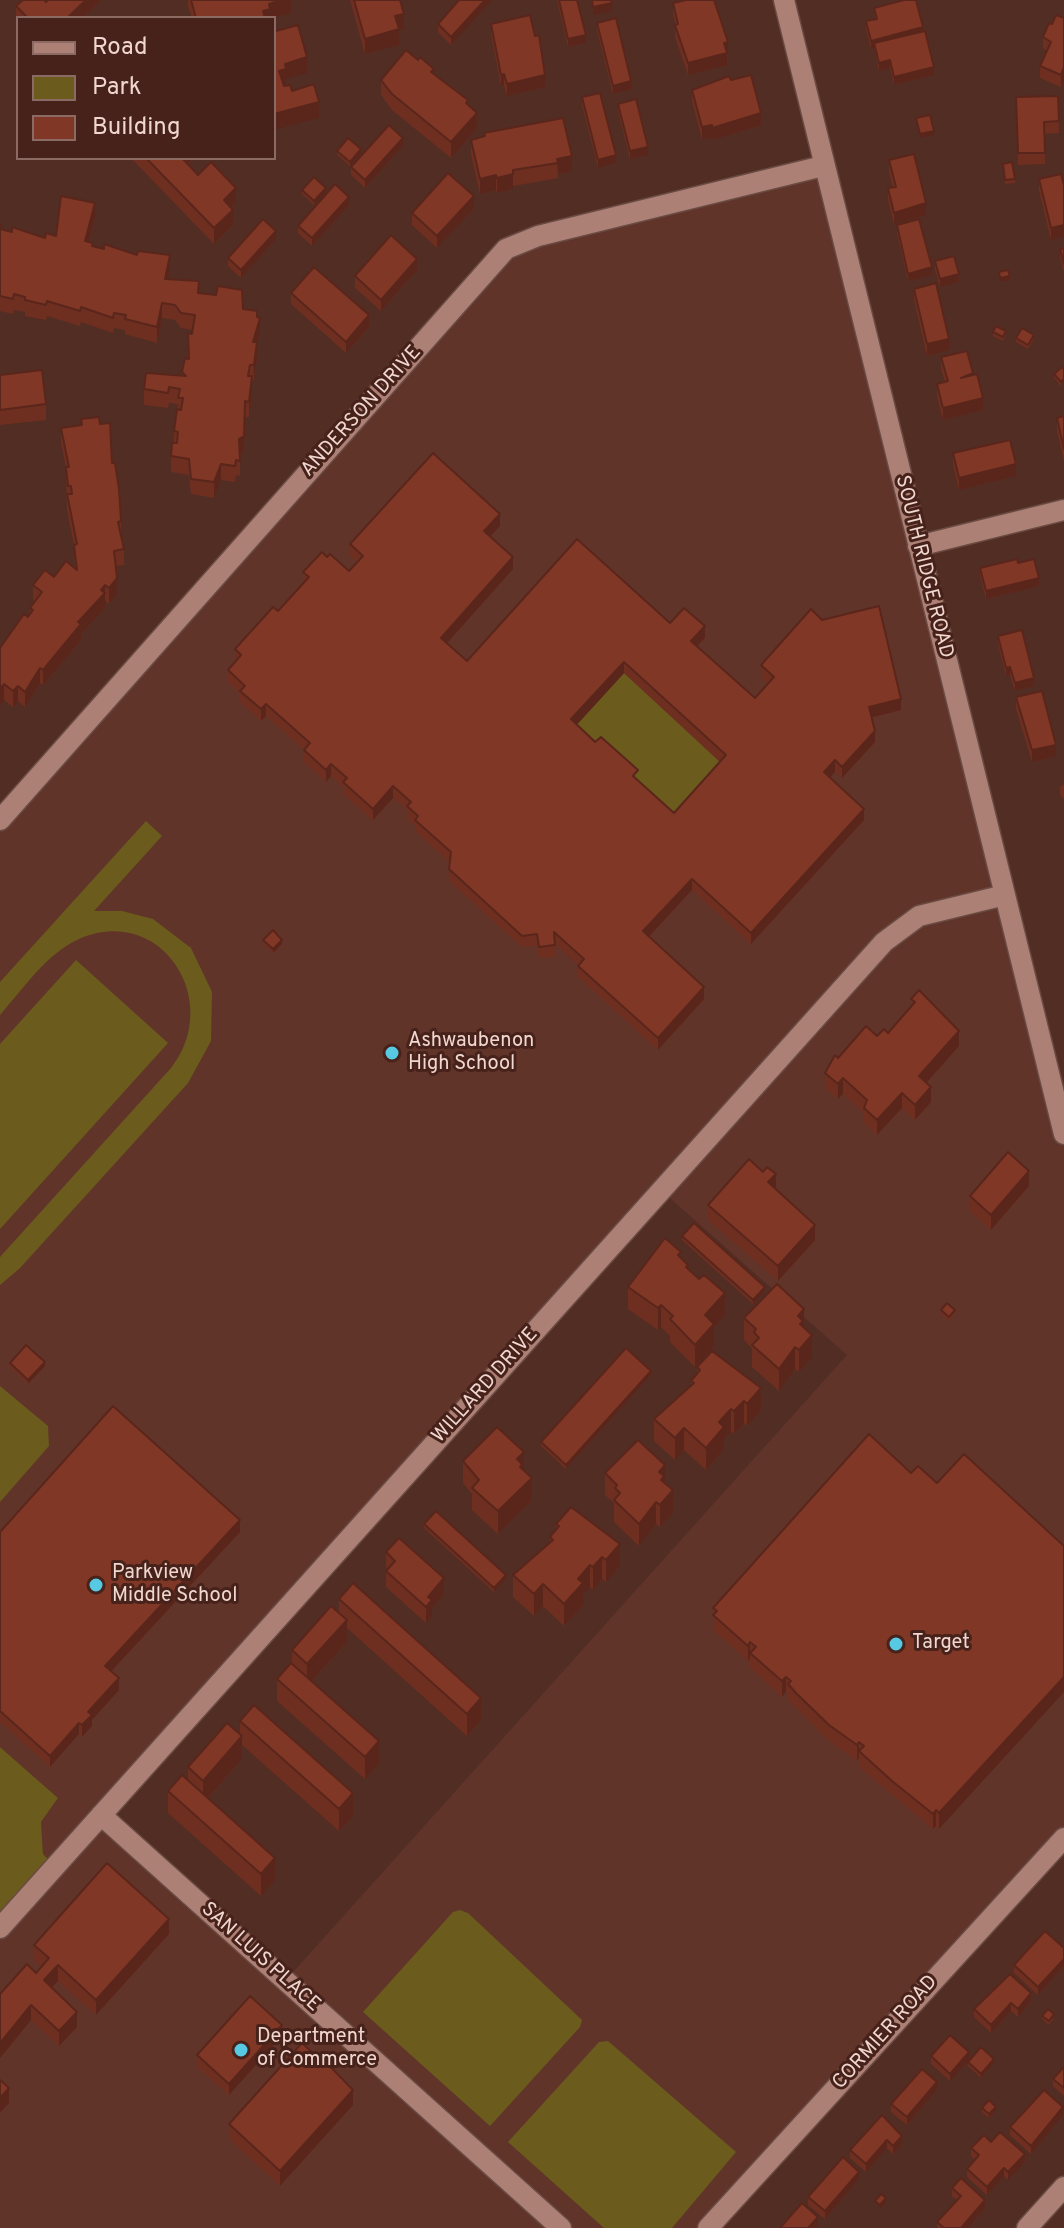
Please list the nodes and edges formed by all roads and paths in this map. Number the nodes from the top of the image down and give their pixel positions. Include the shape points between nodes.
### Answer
1 (784, 0) edge
2 (823, 166) junction
3 (1064, 510) edge
4 (918, 546) junction
5 (0, 820) edge
6 (1005, 895) junction
7 (1064, 1134) edge
8 (101, 1815) junction
9 (1064, 1838) edge
10 (0, 1928) edge
11 (1064, 2187) edge
12 (561, 2228) edge
13 (708, 2228) edge
14 (1027, 2228) edge

1 - 2 street, SOUTH RIDGE ROAD
2 - 4 street, SOUTH RIDGE ROAD
2 - 5 street, ANDERSON DRIVE via 538,236 506,249
3 - 4 street
4 - 6 street, SOUTH RIDGE ROAD
6 - 7 street, SOUTH RIDGE ROAD
6 - 8 street, WILLARD DRIVE via 919,916 884,942
8 - 10 street, WILLARD DRIVE
8 - 12 street, SAN LUIS PLACE
9 - 13 street, CORMIER ROAD
11 - 14 street

